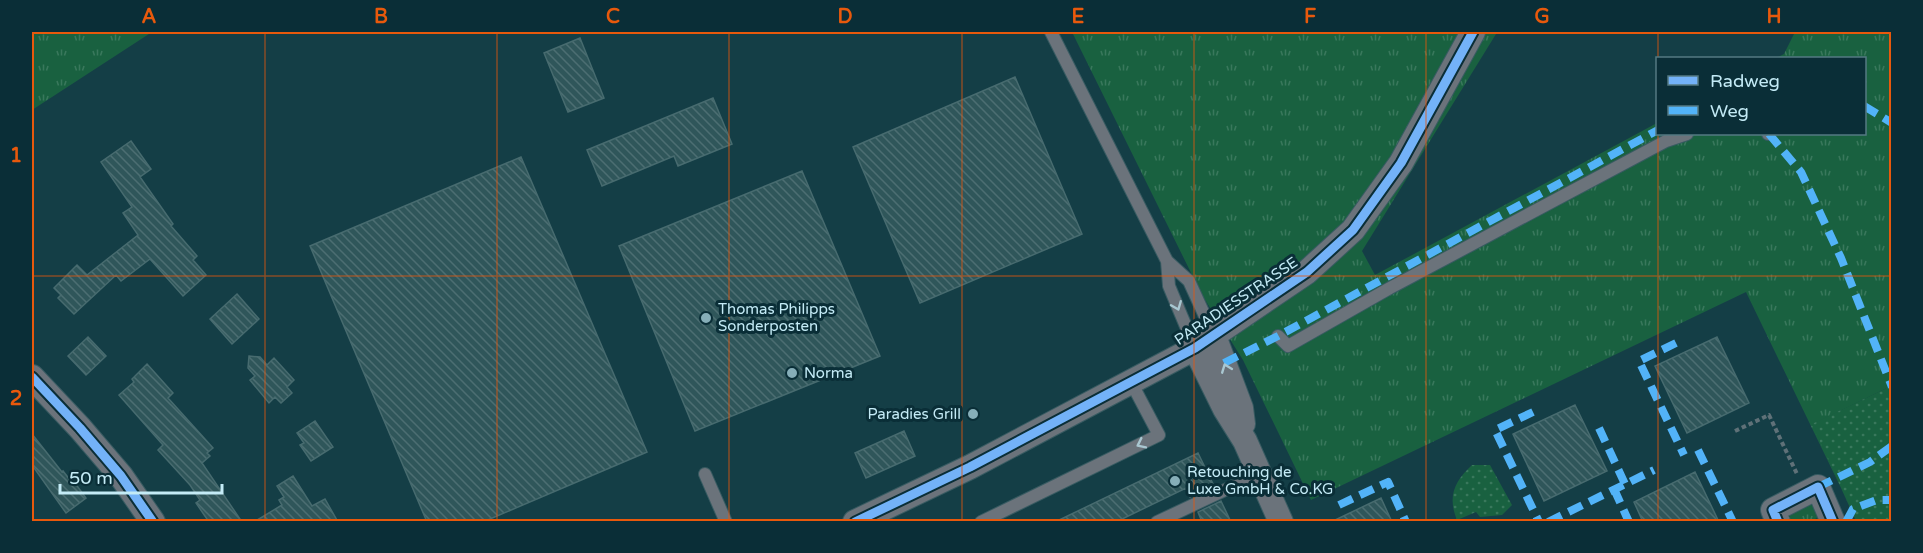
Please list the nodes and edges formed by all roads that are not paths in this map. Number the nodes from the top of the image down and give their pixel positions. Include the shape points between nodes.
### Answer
1 (1052, 32) edge
2 (1473, 32) edge
3 (1684, 135) edge
4 (1167, 261) junction
5 (1278, 336) dead end
6 (1205, 342) junction
7 (32, 377) edge
8 (1131, 382) junction
9 (1261, 473) junction
10 (705, 474) dead end
11 (889, 514) edge
12 (153, 522) edge
13 (726, 522) edge
14 (855, 522) edge
15 (981, 522) edge
16 (1157, 522) edge
17 (1281, 522) edge
18 (1778, 522) edge
19 (1833, 522) edge

1 - 4 lane, PARADIESSTRASSE
2 - 6 street, PARADIESSTRASSE via 1401,163 1353,230 1307,272
3 - 5 lane via 1410,277 1288,346
4 -> 6 lane, PARADIESSTRASSE via 1169,286
4 - 6 lane, PARADIESSTRASSE via 1189,281
6 - 8 street, PARADIESSTRASSE
6 - 9 street via 1225,409
7 - 12 street via 121,476
8 - 11 street, PARADIESSTRASSE
8 -> 15 lane via 1159,435
9 - 16 lane
9 - 17 street
10 - 13 lane
11 - 14 street, PARADIESSTRASSE
18 - 19 street via 1773,510 1818,488

